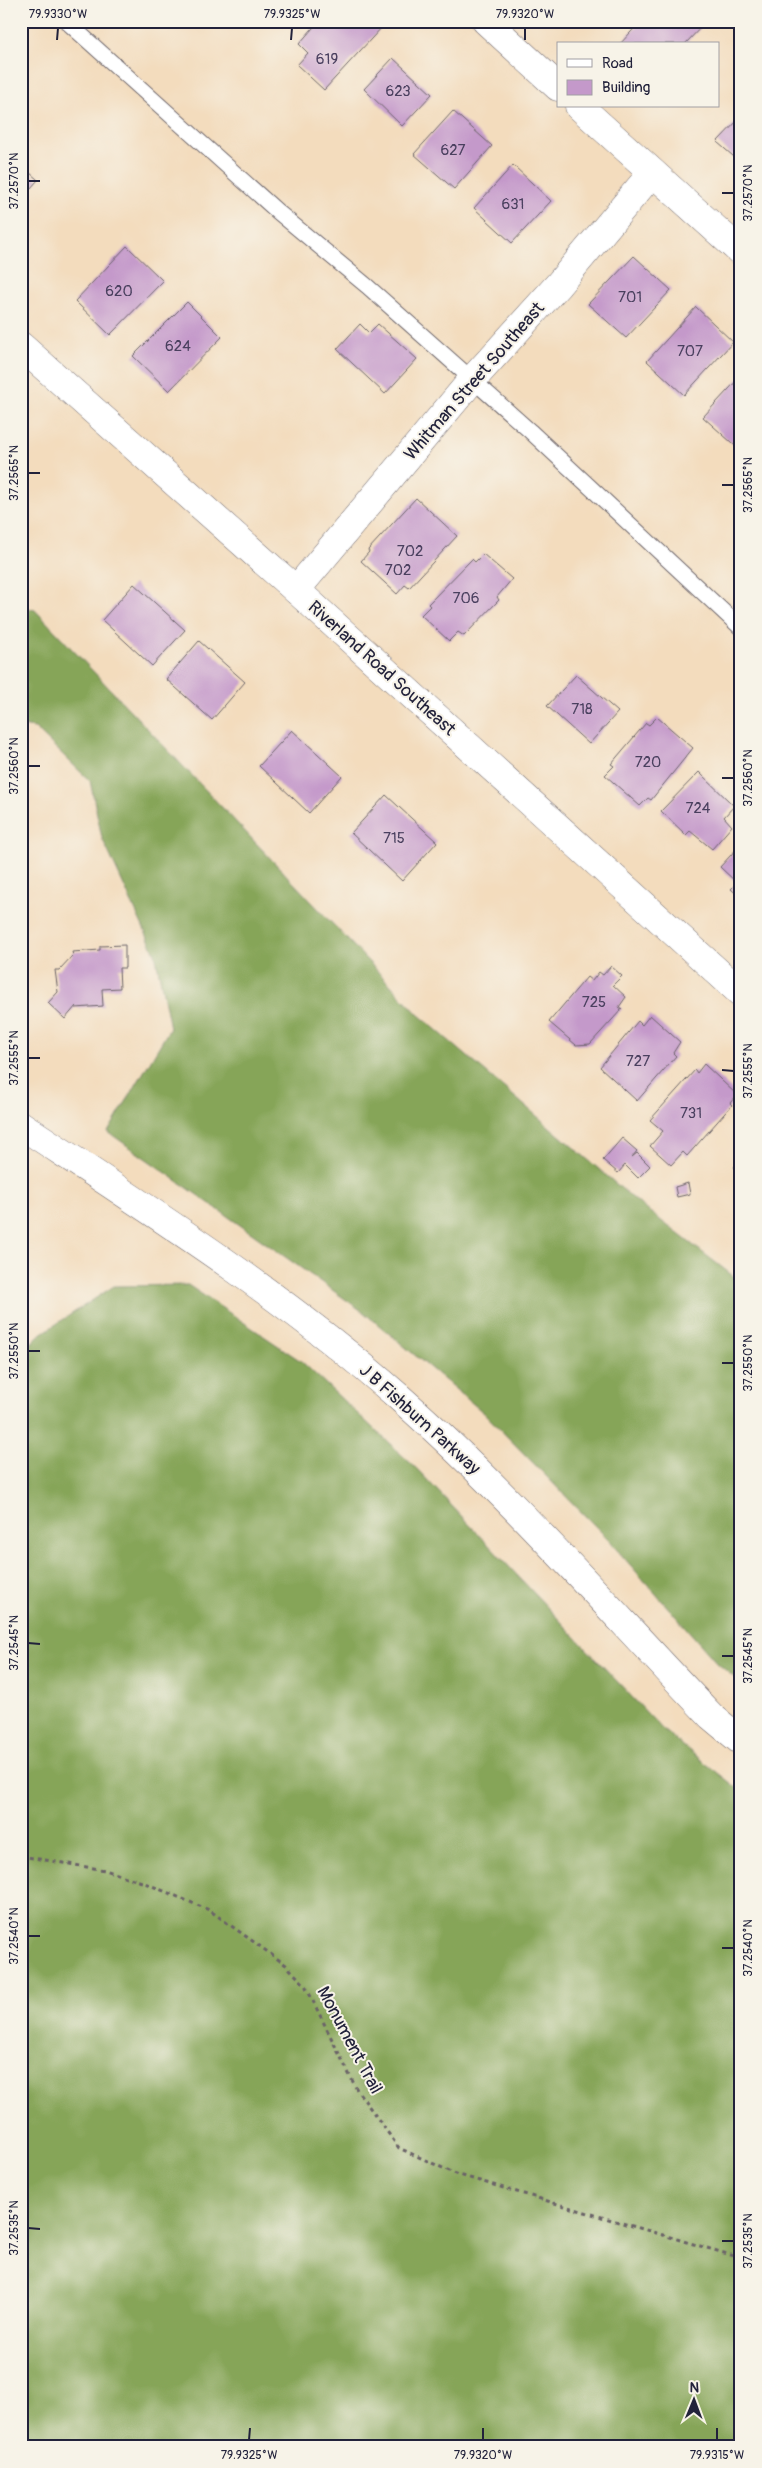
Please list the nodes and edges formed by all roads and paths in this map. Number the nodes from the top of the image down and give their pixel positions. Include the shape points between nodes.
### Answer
1 (66, 21) edge
2 (486, 21) edge
3 (557, 86) edge
4 (581, 108) edge
5 (652, 173) junction
6 (741, 252) edge
7 (21, 346) edge
8 (472, 380) junction
9 (296, 590) junction
10 (741, 628) edge
11 (741, 994) edge
12 (21, 1125) edge
13 (741, 1741) edge
14 (21, 1856) edge
15 (741, 2258) edge

1 - 8 lane via 278,212
2 - 3 street
4 - 5 street
5 - 6 street
5 - 8 street, Whitman Street Southeast via 558,285
7 - 9 street, Riverland Road Southeast
8 - 9 street, Whitman Street Southeast
8 - 10 lane
9 - 11 street, Riverland Road Southeast
12 - 13 street, J B Fishburn Parkway via 206,1248 400,1398 486,1479 711,1716
14 - 15 path, Monument Trail via 104,1870 145,1883 209,1910 286,1965 305,1985 358,2090 400,2148 456,2174

